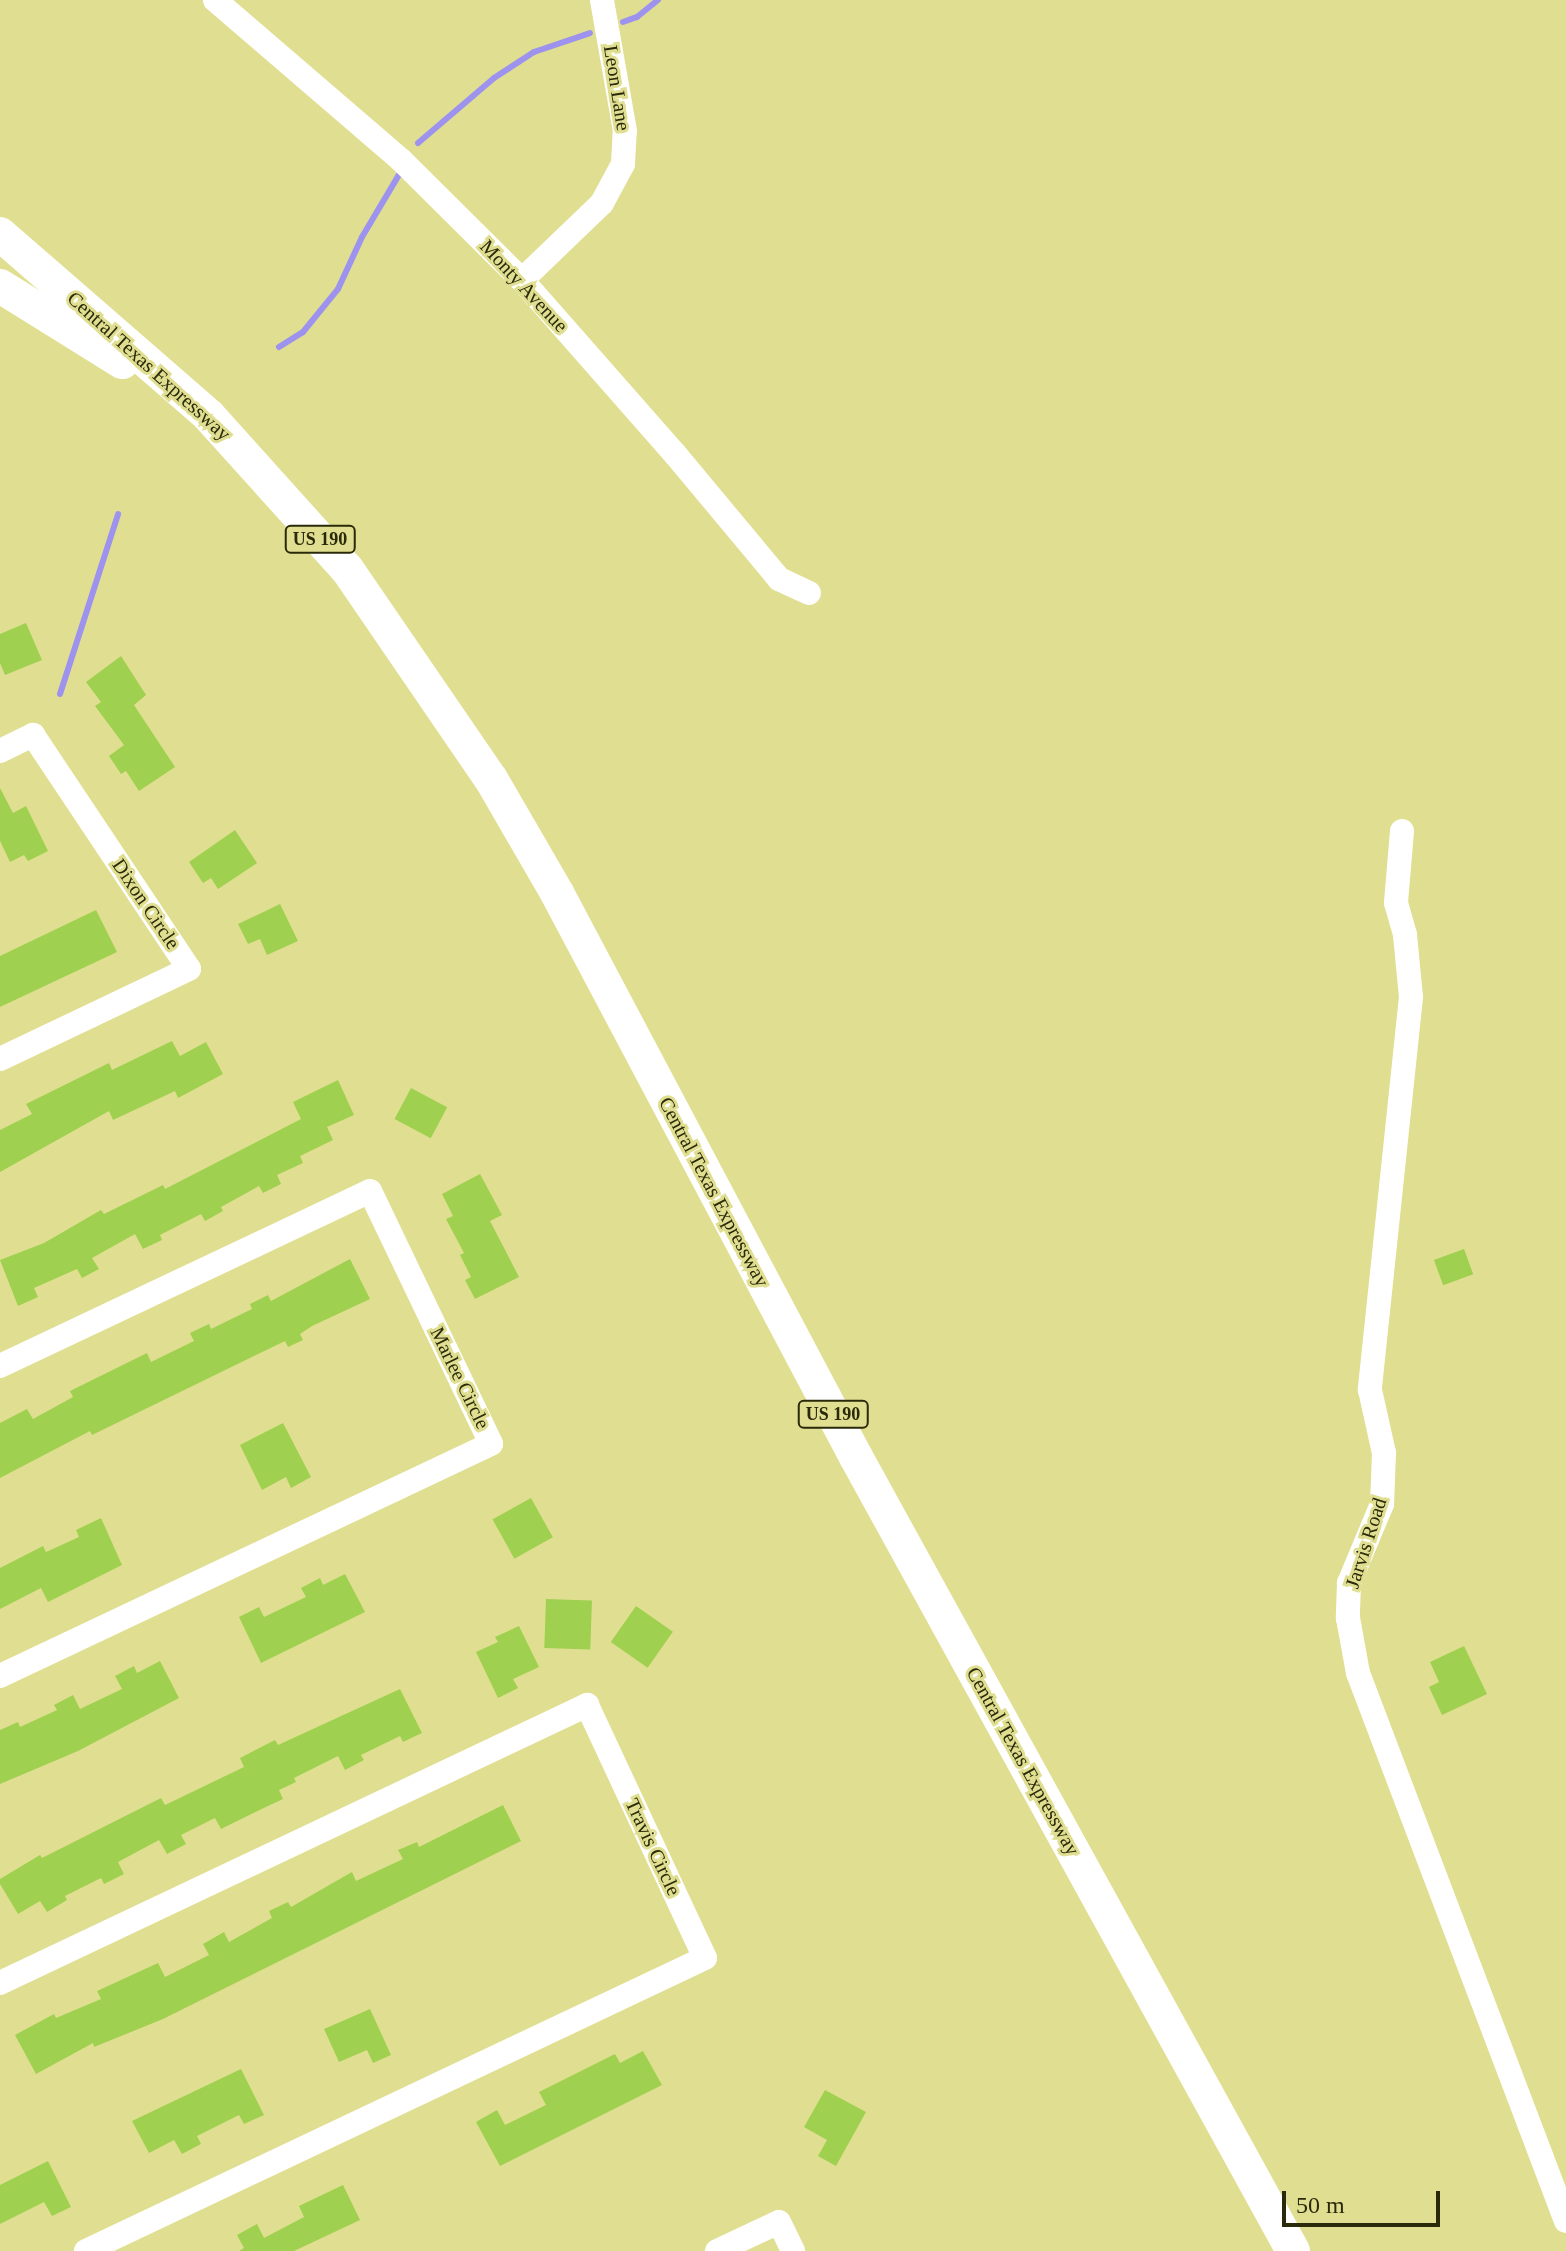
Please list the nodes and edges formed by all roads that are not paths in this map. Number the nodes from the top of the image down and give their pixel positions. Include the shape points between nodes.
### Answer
1 (215, 0) edge
2 (602, 0) edge
3 (0, 234) edge
4 (522, 280) junction
5 (0, 286) edge
6 (209, 416) junction
7 (809, 593) dead end
8 (0, 751) edge
9 (1402, 831) dead end
10 (0, 1059) edge
11 (0, 1366) edge
12 (0, 1676) edge
13 (0, 1983) edge
14 (1566, 2221) edge
15 (86, 2251) edge
16 (717, 2251) edge
17 (793, 2251) edge
18 (1293, 2251) edge

1 - 4 street, Monty Avenue via 401,160
2 - 4 street, Leon Lane via 625,131 623,164 602,203
3 - 6 highway, Central Texas Expressway / US 190
4 - 7 street, Monty Avenue via 779,579
5 - 6 highway
6 - 18 highway, Central Texas Expressway / US 190 via 347,569 455,722 522,829 849,1443
8 - 10 street, Dixon Circle via 33,735 189,969
9 - 14 street, Jarvis Road via 1396,903 1411,997 1370,1390 1384,1453 1382,1504 1349,1583 1348,1618 1358,1673
11 - 12 street, Marlee Circle via 370,1191 491,1444
13 - 15 street, Travis Circle via 587,1705 705,1958
16 - 17 street via 779,2222

